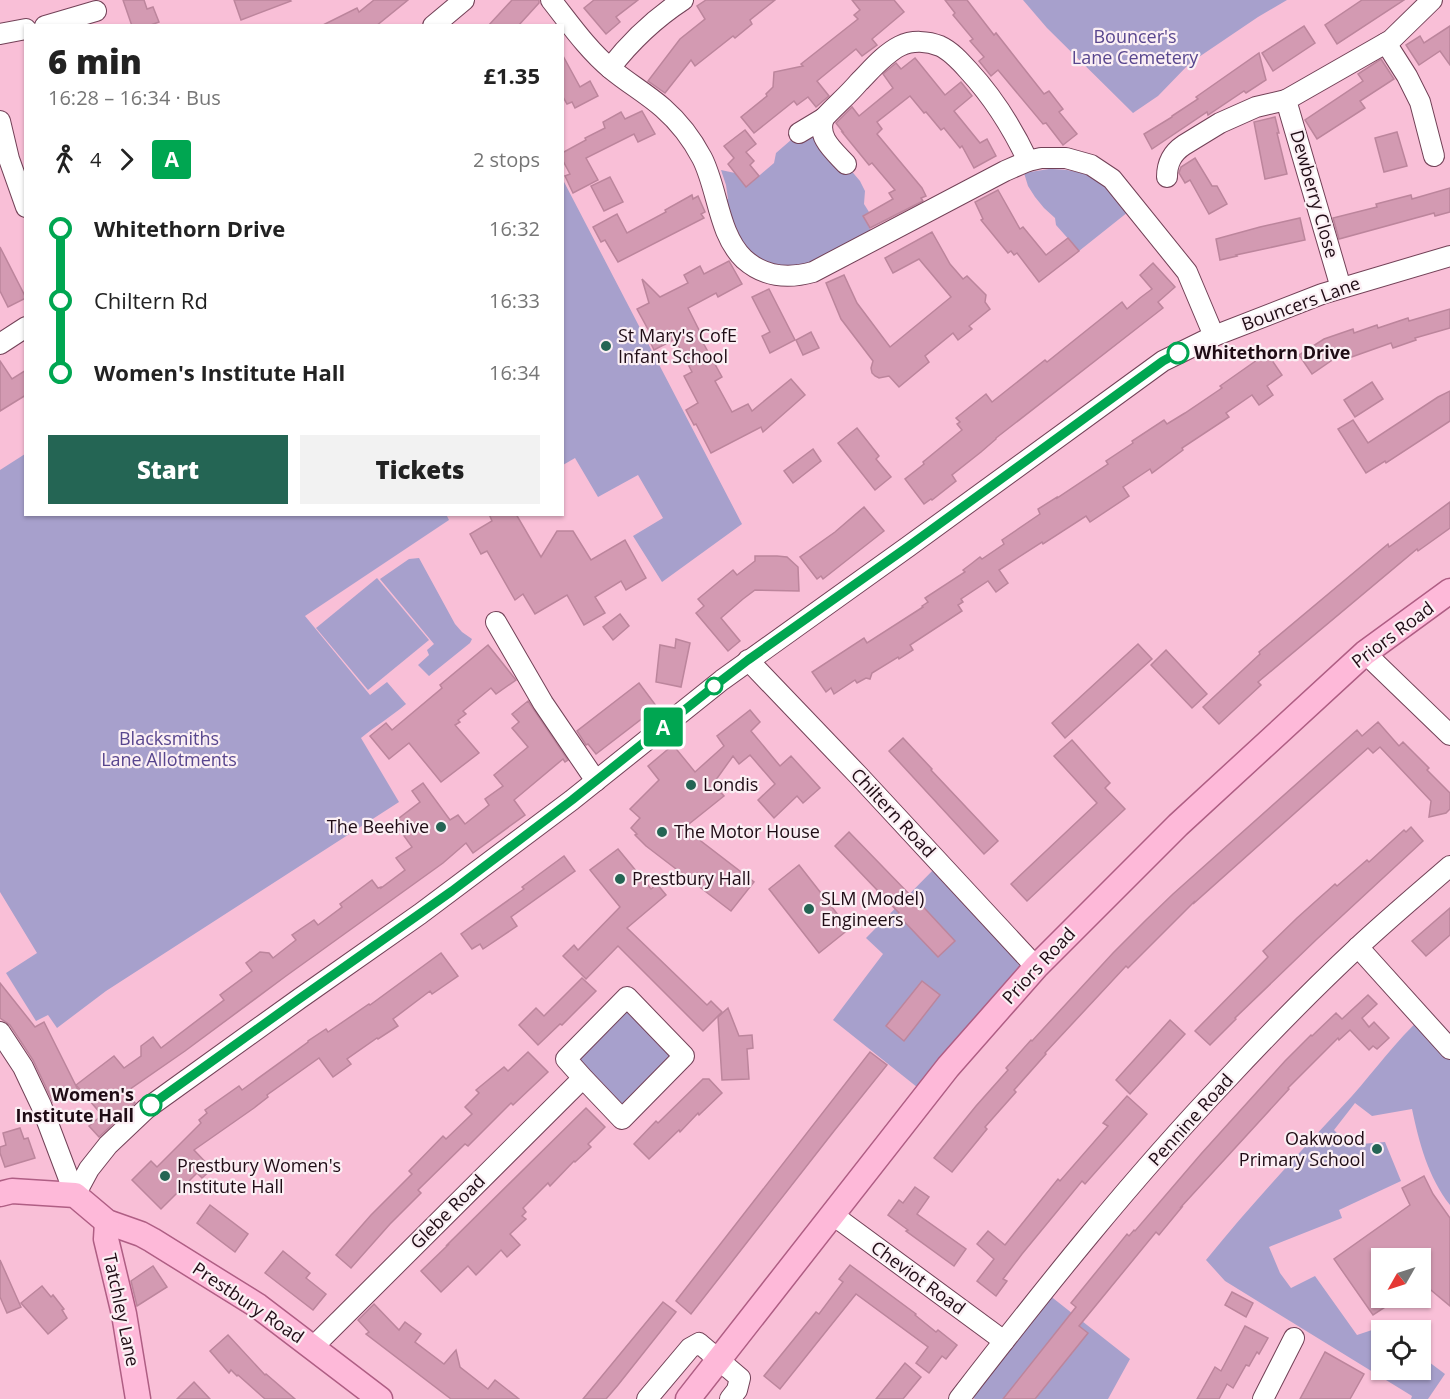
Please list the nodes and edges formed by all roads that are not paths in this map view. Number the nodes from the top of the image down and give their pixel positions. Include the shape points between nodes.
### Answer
1 (464, 0) edge
2 (551, 0) edge
3 (683, 0) edge
4 (1432, 0) edge
5 (96, 11) dead end
6 (52, 24) edge
7 (435, 24) edge
8 (24, 29) edge
9 (0, 34) edge
10 (1386, 43) junction
11 (610, 68) junction
12 (1286, 99) junction
13 (824, 118) junction
14 (0, 121) edge
15 (799, 133) dead end
16 (1434, 156) dead end
17 (1028, 161) junction
18 (846, 164) dead end
19 (1167, 177) dead end
20 (24, 201) edge
21 (1450, 256) edge
22 (1341, 288) junction
23 (24, 328) edge
24 (1214, 336) junction
25 (0, 344) edge
26 (1450, 591) edge
27 (496, 622) dead end
28 (1365, 653) junction
29 (748, 660) junction
30 (1450, 735) edge
31 (596, 781) junction
32 (1450, 866) edge
33 (1358, 947) junction
34 (1036, 967) junction
35 (0, 1032) edge
36 (1450, 1048) edge
37 (583, 1078) junction
38 (0, 1194) edge
39 (75, 1195) junction
40 (832, 1215) junction
41 (107, 1222) junction
42 (1294, 1338) dead end
43 (1004, 1341) junction
44 (313, 1347) junction
45 (719, 1360) junction
46 (138, 1399) edge
47 (381, 1399) edge
48 (647, 1399) edge
49 (688, 1399) edge
50 (730, 1399) edge
51 (958, 1399) edge
52 (1263, 1399) edge

1 - 7 street
2 - 11 street
3 - 11 street via 652,22
4 - 10 street
5 - 6 street
8 - 9 street
10 - 12 street
10 - 16 street via 1420,102
11 - 17 street via 662,107 683,129 711,178 736,251 754,266 777,275 813,272
12 - 19 street via 1220,123 1184,145 1170,159
12 - 22 street, Dewberry Close
13 - 15 street
13 - 17 street via 895,50 909,43 929,42 950,52 981,84 1008,121
13 - 18 street via 823,135
14 - 20 street
17 - 24 street via 1066,158 1091,165 1112,179 1187,272
21 - 22 street, Bouncers Lane
22 - 24 street, Bouncers Lane
23 - 25 street
24 - 29 street, Bouncers Lane via 1163,361
26 - 28 main road, Priors Road
27 - 31 street via 543,703
28 - 30 street
28 - 34 main road, Priors Road via 1178,825
29 - 31 street, Bouncers Lane
29 - 34 street, Chiltern Road
31 - 39 street, Bouncers Lane via 420,914 155,1102 108,1145
32 - 33 street, Pennine Road
33 - 36 street
33 - 43 street, Pennine Road via 1173,1137
34 - 40 main road, Priors Road via 948,1067
35 - 39 street via 41,1105
37 - 37 street via 566,1059 627,997 684,1056 622,1119
37 - 44 street, Glebe Road
38 - 39 main road via 12,1191
39 - 41 main road
40 - 43 street, Cheviot Road
40 - 45 main road, Priors Road
41 - 44 main road, Prestbury Road via 141,1234 167,1249 258,1306
41 - 46 main road, Tatchley Lane via 106,1239
42 - 52 street
43 - 51 street, Pennine Road
44 - 47 main road, Prestbury Road
45 - 48 street via 699,1343 690,1348
45 - 49 main road, Priors Road
45 - 50 street via 740,1377

